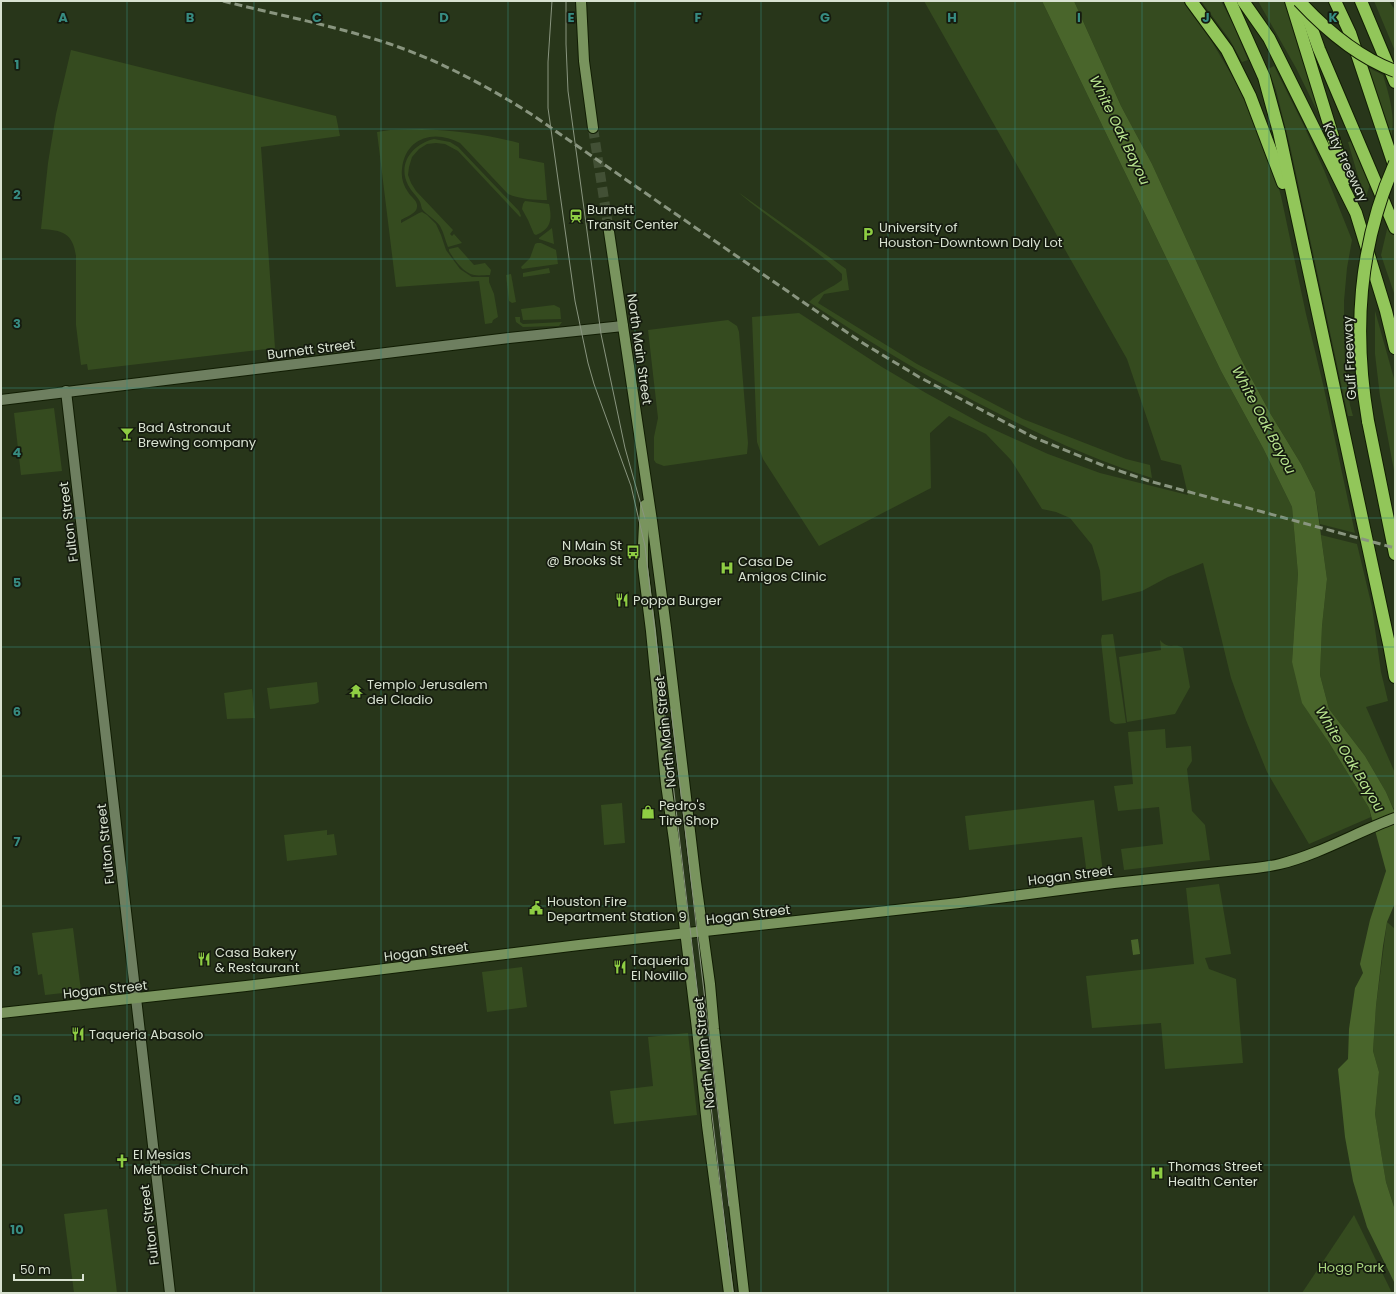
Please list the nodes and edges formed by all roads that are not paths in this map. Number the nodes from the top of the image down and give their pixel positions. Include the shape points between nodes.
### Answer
1 (581, 1) edge
2 (1191, 1) edge
3 (1230, 1) edge
4 (1243, 1) edge
5 (1291, 1) edge
6 (1300, 1) edge
7 (1335, 1) edge
8 (1352, 1) edge
9 (1361, 1) edge
10 (1382, 50) junction
11 (1395, 71) edge
12 (1395, 82) edge
13 (593, 128) tunnel mouth
14 (1395, 163) edge
15 (1395, 168) edge
16 (1356, 212) junction
17 (608, 225) tunnel mouth
18 (1395, 228) edge
19 (1302, 243) junction
20 (623, 326) junction
21 (1395, 348) edge
22 (66, 391) junction
23 (1, 400) edge
24 (645, 477) junction
25 (1387, 509) junction
26 (1395, 537) edge
27 (1395, 554) edge
28 (1395, 677) edge
29 (1395, 818) edge
30 (704, 932) junction
31 (685, 934) junction
32 (136, 998) junction
33 (1, 1014) edge
34 (170, 1293) edge
35 (729, 1293) edge
36 (744, 1293) edge

1 - 13 main road via 584,61
2 - 19 highway via 1227,50 1250,96 1284,186
3 - 19 highway via 1264,77 1279,132
4 - 16 highway, Katy Freeway via 1269,38
5 - 16 highway
6 - 11 highway, bridge via 1345,43 1376,63
6 - 18 highway
7 - 15 highway via 1350,33
8 - 10 highway
9 - 10 highway
10 - 12 highway
14 - 25 highway, Gulf Freeway, bridge via 1382,193 1370,233 1360,305 1363,386
16 - 21 highway, Katy Freeway
17 - 20 main road, North Main Street
19 - 28 highway
20 - 22 street, Burnett Street
20 - 24 main road, North Main Street
22 - 23 street, Burnett Street
22 - 32 street, Fulton Street
24 - 30 main road, North Main Street via 666,628 700,920
24 - 31 main road, North Main Street via 643,568
25 - 26 highway
25 - 27 highway, Gulf Freeway
29 - 30 main road, Hogan Street via 1295,860 1256,868 1114,882
30 - 31 main road, Hogan Street
30 - 36 main road, North Main Street
31 - 32 main road, Hogan Street
31 - 35 main road, North Main Street
32 - 33 main road, Hogan Street
32 - 34 street, Fulton Street

